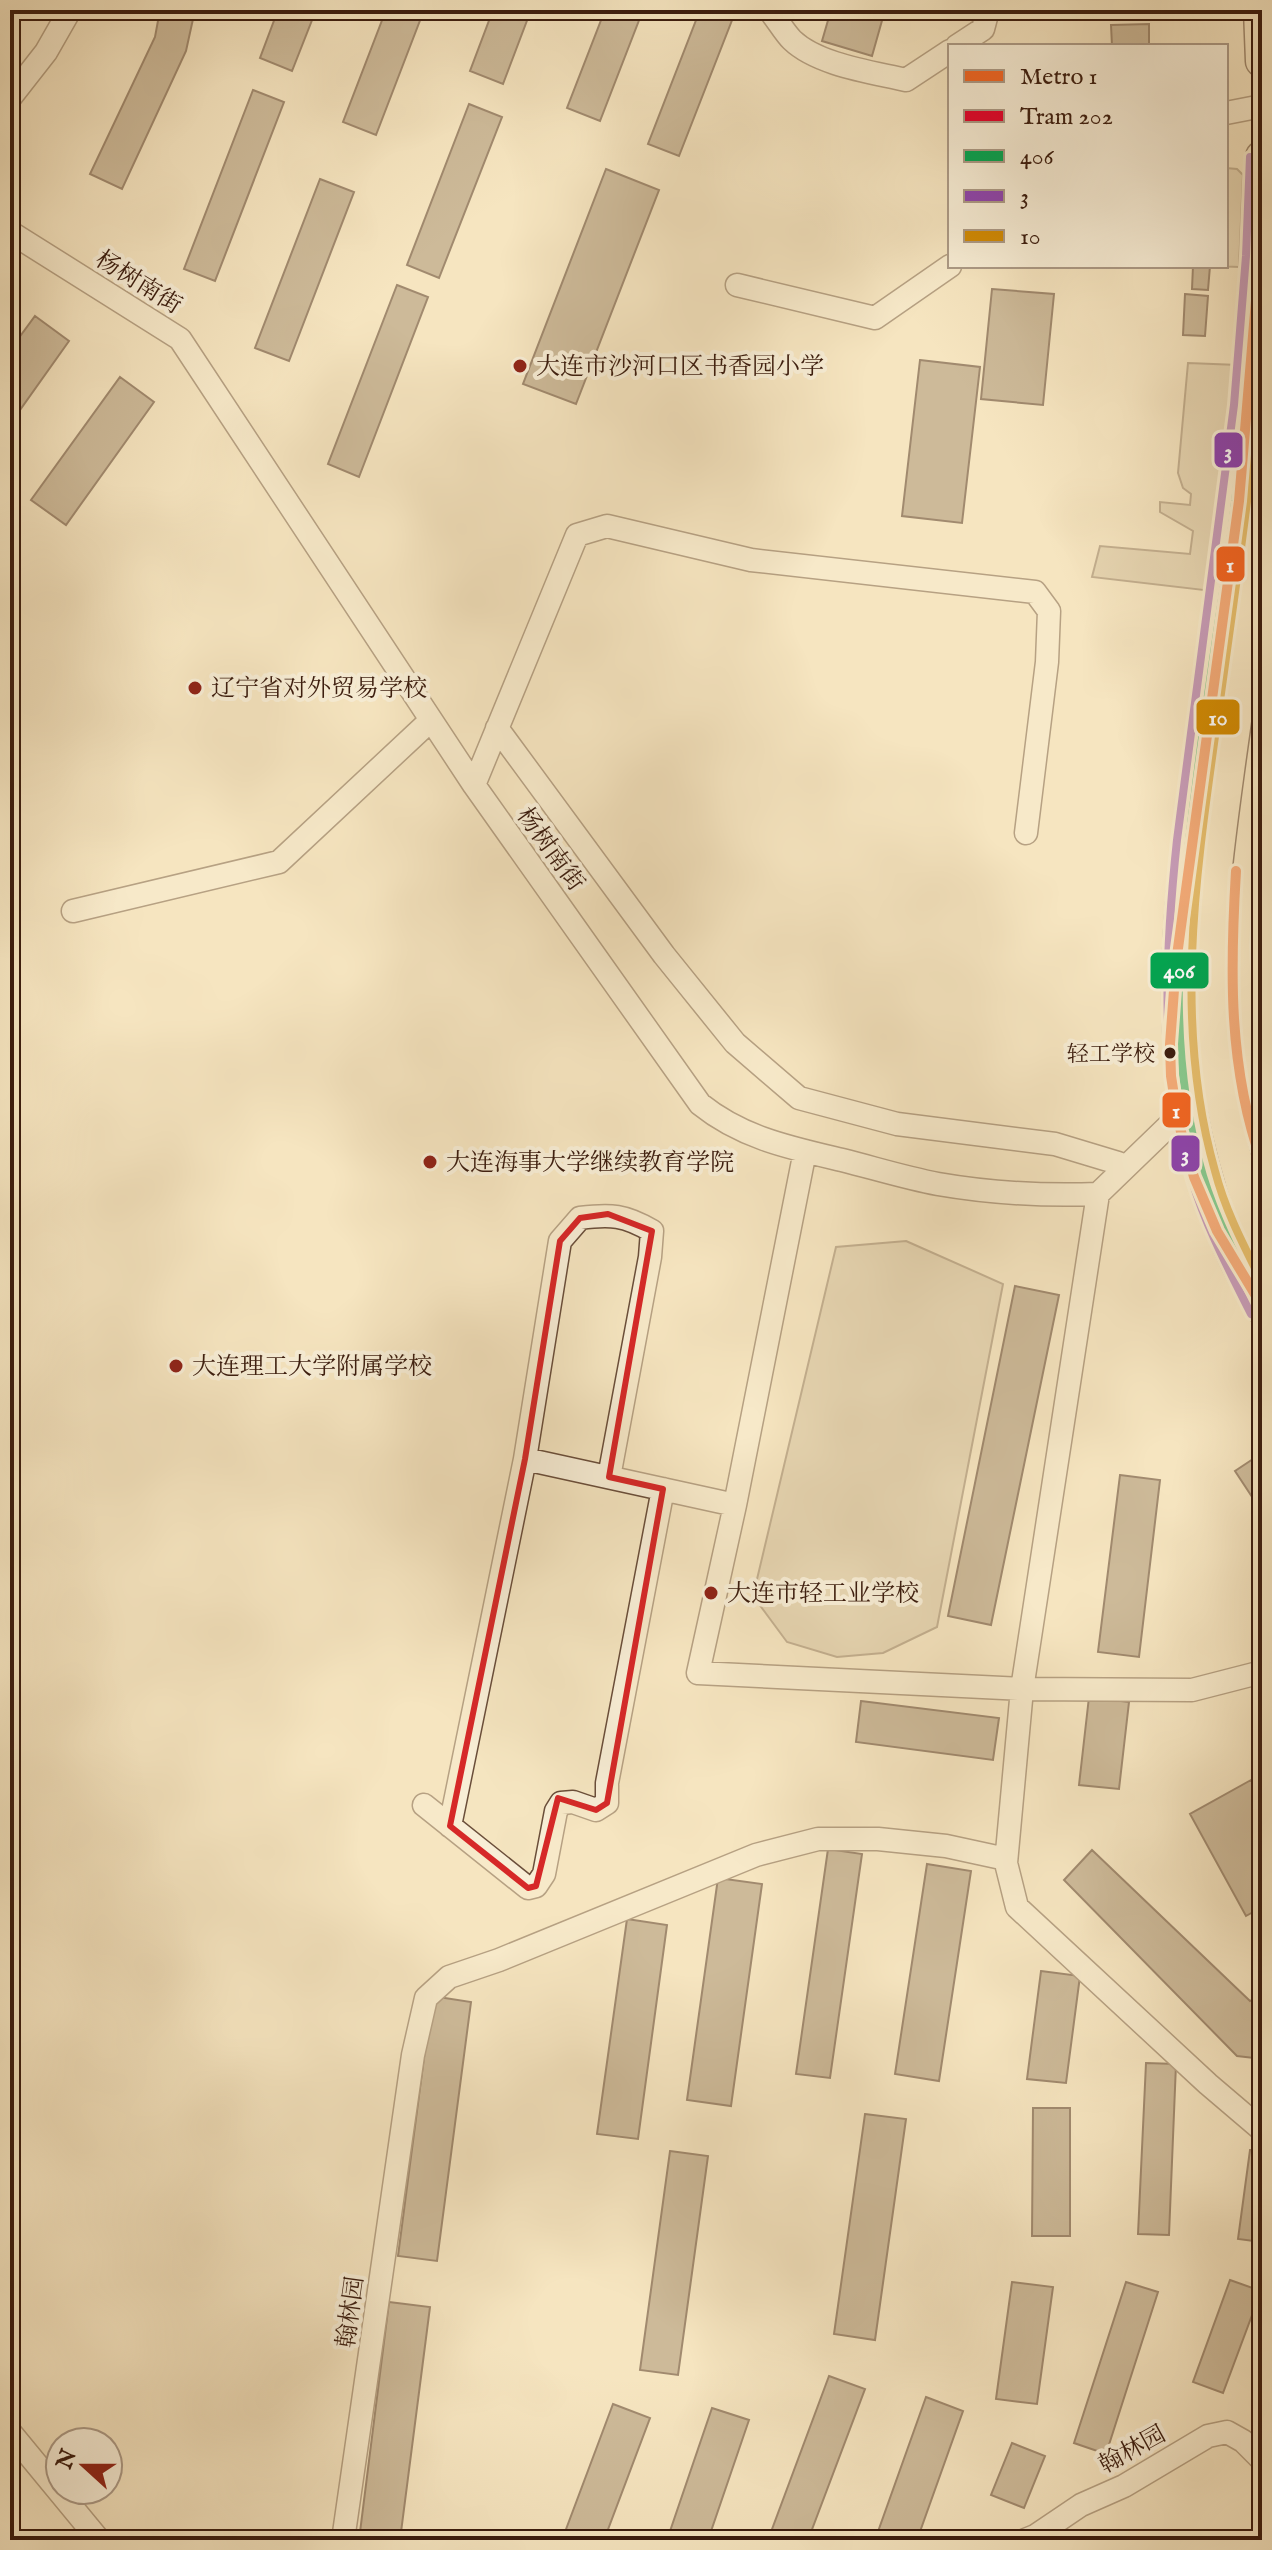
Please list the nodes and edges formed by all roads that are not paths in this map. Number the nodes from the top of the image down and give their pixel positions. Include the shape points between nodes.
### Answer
1 (70, 10) edge
2 (988, 10) edge
3 (1260, 10) edge
4 (782, 15) edge
5 (960, 44) edge
6 (948, 52) edge
7 (1262, 61) edge
8 (10, 98) edge
9 (1262, 106) edge
10 (1228, 113) edge
11 (1262, 157) edge
12 (10, 232) edge
13 (948, 267) edge
14 (737, 285) dead end
15 (1262, 528) edge
16 (431, 720) junction
17 (497, 728) junction
18 (474, 785) junction
19 (1026, 833) dead end
20 (73, 911) dead end
21 (1187, 1108) junction
22 (805, 1151) junction
23 (1118, 1163) dead end
24 (1098, 1194) junction
25 (1262, 1240) edge
26 (1262, 1308) edge
27 (525, 1459) junction
28 (609, 1477) junction
29 (663, 1489) junction
30 (735, 1505) junction
31 (1262, 1672) edge
32 (1022, 1689) junction
33 (424, 1805) dead end
34 (450, 1826) junction
35 (1006, 1859) junction
36 (1262, 2130) edge
37 (10, 2432) edge
38 (1262, 2460) edge
39 (99, 2540) edge
40 (343, 2540) edge
41 (1025, 2540) edge

1 - 8 street
2 - 5 street via 983,29
3 - 7 highway
4 - 6 street via 792,40 819,57 906,80
9 - 10 street
11 - 21 highway via 1247,401 1181,909 1178,1029
12 - 16 street, 杨树南街 via 180,339
13 - 14 street via 875,318
15 - 25 highway via 1218,841 1210,959 1224,1111
16 - 18 street, 杨树南街
16 - 20 street via 279,862
17 - 18 street
17 - 19 street via 577,535 607,526 751,560 1035,592 1049,611
17 - 23 street via 735,1043 799,1098 897,1124 1055,1144
18 - 22 street, 杨树南街 via 700,1104 738,1129
21 - 24 street
21 - 26 highway via 1214,1209
22 - 24 street, 杨树南街 via 937,1184 993,1192
22 - 30 street
24 - 32 street
27 - 28 street
27 - 28 street via 560,1241 580,1218 608,1214 652,1231
27 - 34 street
28 - 29 street
29 - 30 street
29 - 34 street via 607,1803 596,1810 561,1803 544,1874 528,1888
30 - 32 street via 698,1673
31 - 32 street via 1192,1690
32 - 35 street
33 - 34 street
35 - 36 street via 1017,1907
35 - 40 street, 翰林园 via 946,1846 818,1839 756,1855 449,1977 426,1998 413,2055
37 - 39 street
38 - 41 street, 翰林园 via 1227,2432 1208,2436

